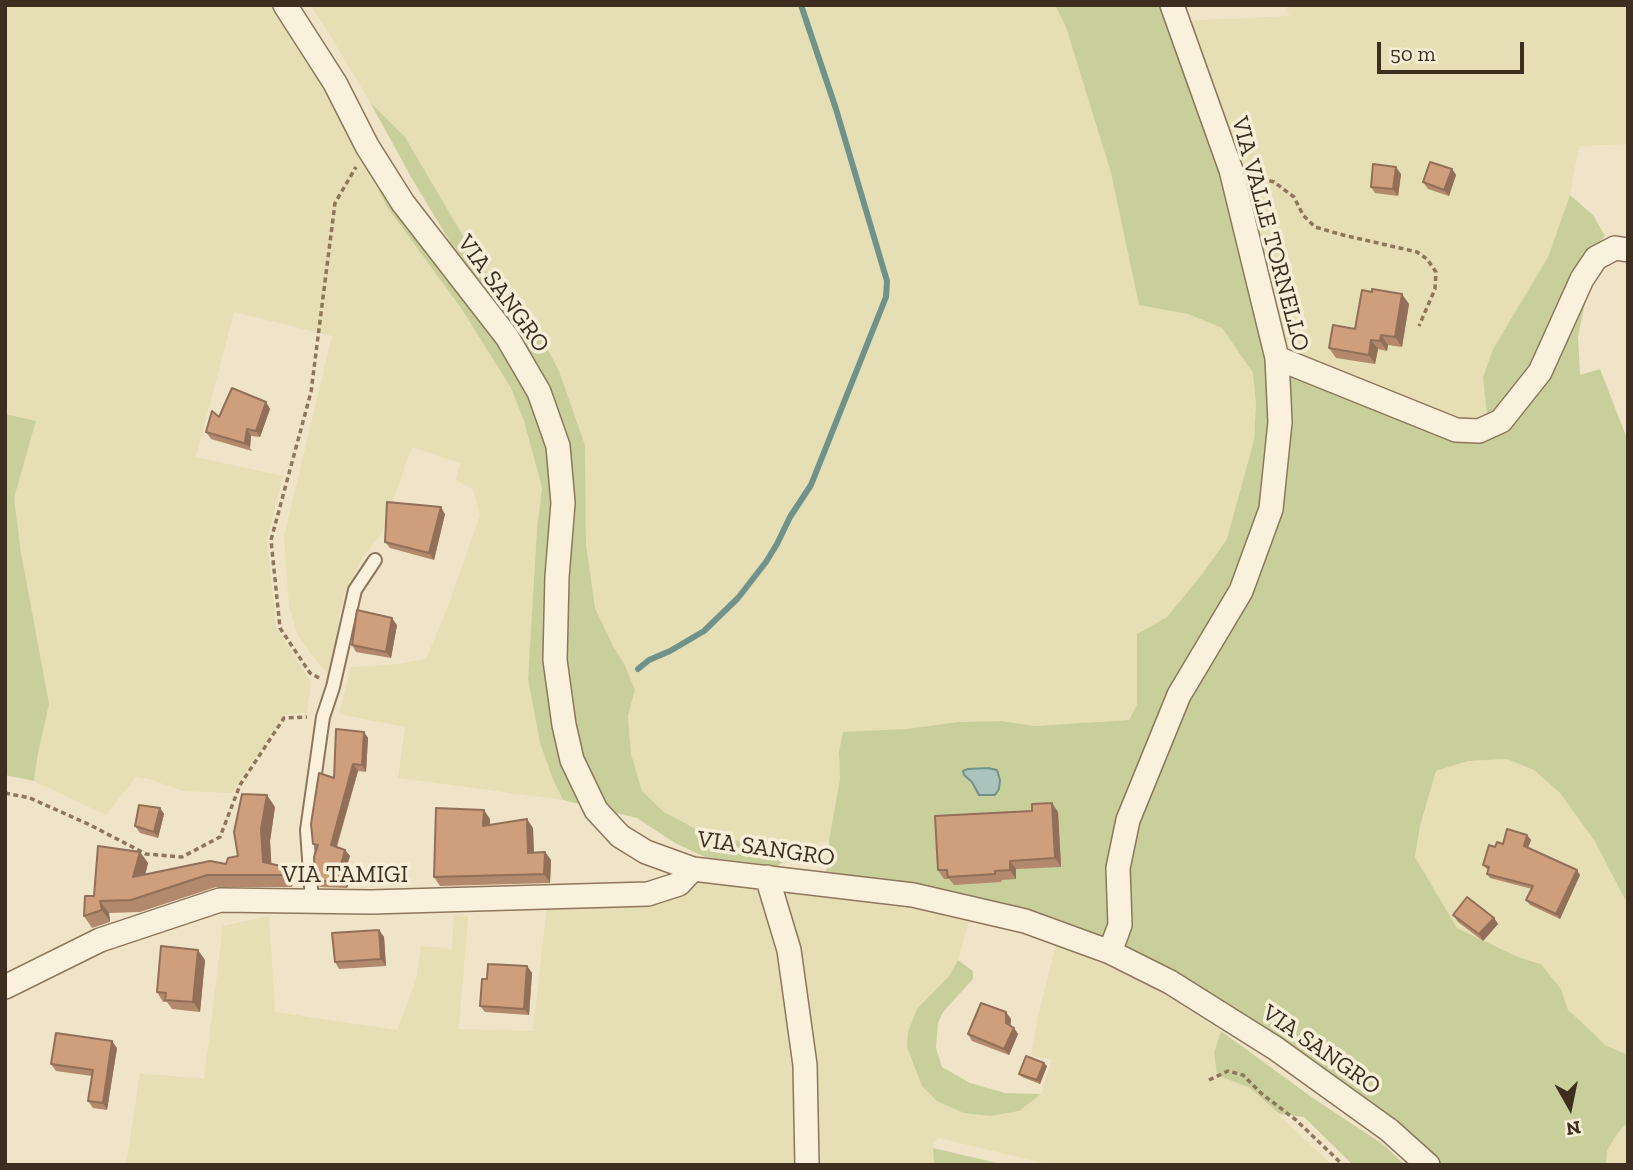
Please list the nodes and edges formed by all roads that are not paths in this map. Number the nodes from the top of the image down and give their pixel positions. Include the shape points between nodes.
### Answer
1 (285, 5) edge
2 (1172, 5) edge
3 (1628, 250) edge
4 (1277, 358) junction
5 (375, 560) dead end
6 (693, 869) junction
7 (767, 877) junction
8 (312, 902) junction
9 (1110, 952) junction
10 (5, 987) edge
11 (807, 1165) edge
12 (1428, 1165) edge

1 - 6 street, VIA SANGRO via 403,203 507,337 539,392 558,446 563,503 555,660 572,760 596,810 620,836 646,852
2 - 4 street, VIA VALLE TORNELLO via 1233,180
3 - 4 street via 1615,248 1596,258 1540,372 1501,421 1479,431 1456,430
4 - 9 street, VIA VALLE TORNELLO via 1280,422 1271,509 1241,591 1179,695 1128,820 1118,868 1120,925
5 - 8 lane via 355,590 323,717 307,830
6 - 7 street, VIA SANGRO
6 - 8 street, VIA TAMIGI via 678,884 648,894
7 - 9 street, VIA SANGRO via 913,895 1025,921
7 - 11 street via 789,950 806,1065
8 - 10 street, VIA TAMIGI via 220,900 100,940
9 - 12 street, VIA SANGRO via 1170,982 1275,1048 1389,1130

